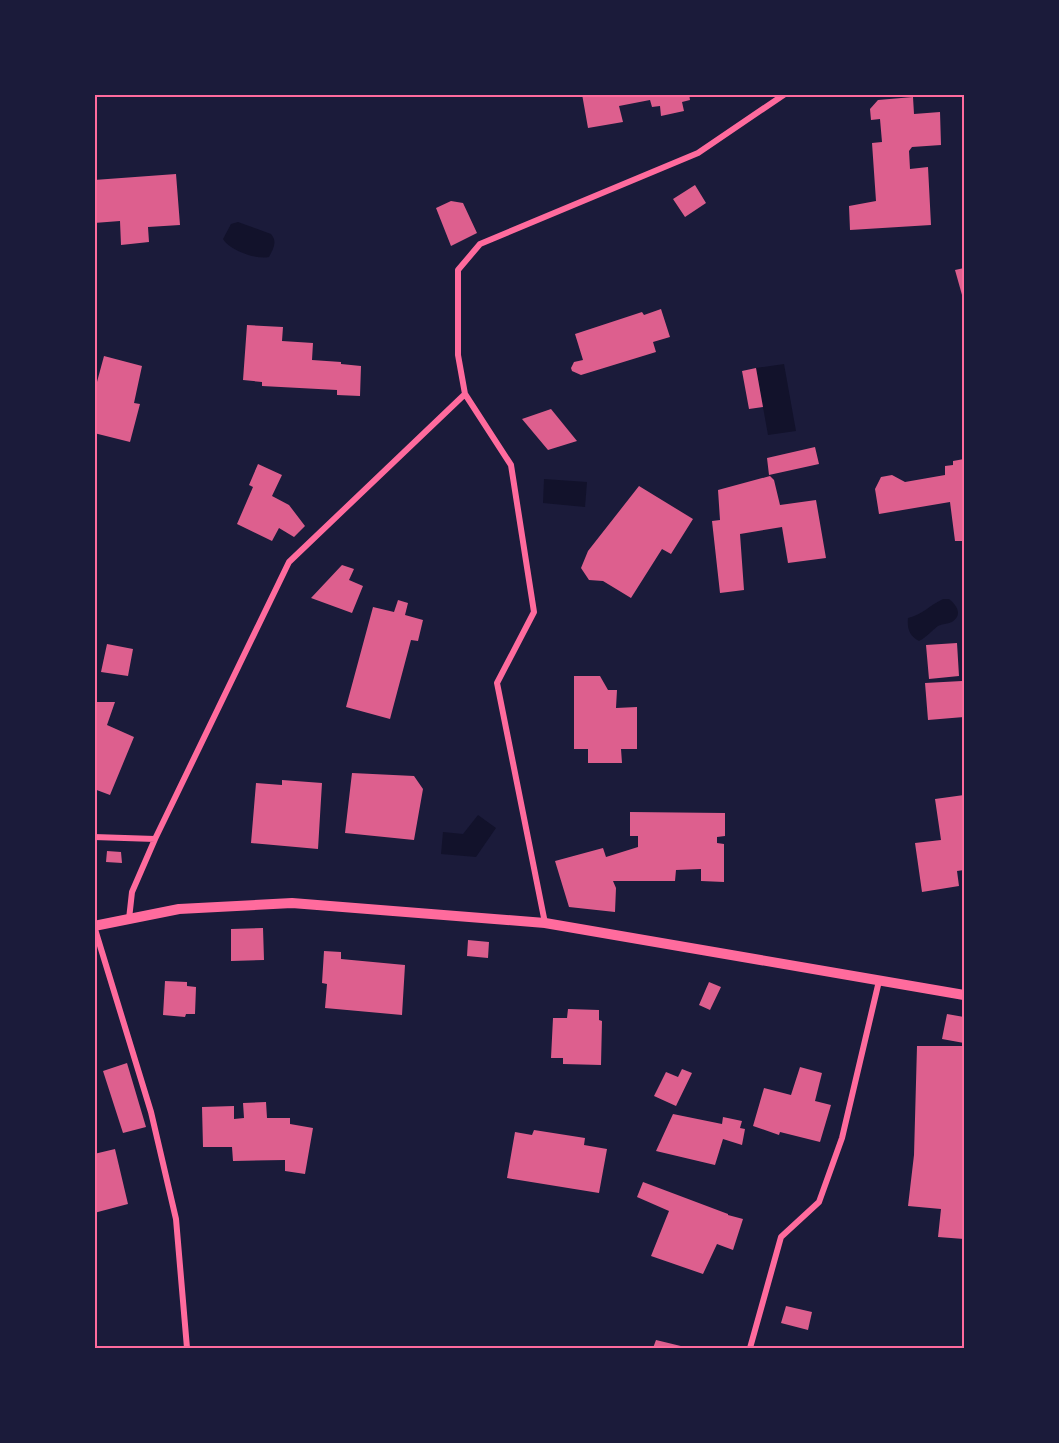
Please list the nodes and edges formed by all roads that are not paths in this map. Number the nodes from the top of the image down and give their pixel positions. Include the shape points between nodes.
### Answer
1 (785, 94) edge
2 (465, 394) junction
3 (94, 837) edge
4 (155, 839) junction
5 (129, 919) junction
6 (545, 923) junction
7 (94, 926) edge
8 (879, 981) junction
9 (964, 995) edge
10 (187, 1348) edge
11 (750, 1348) edge

1 - 2 street via 698,153 480,244 458,270 458,355
2 - 4 street via 289,562
2 - 6 street via 511,465 534,612 497,684
3 - 4 street
4 - 5 street via 132,892
5 - 6 street via 179,909 292,903
5 - 7 street
6 - 8 street
7 - 10 street via 152,1112 176,1219
8 - 9 street
8 - 11 street via 838,1149 819,1202 781,1237

